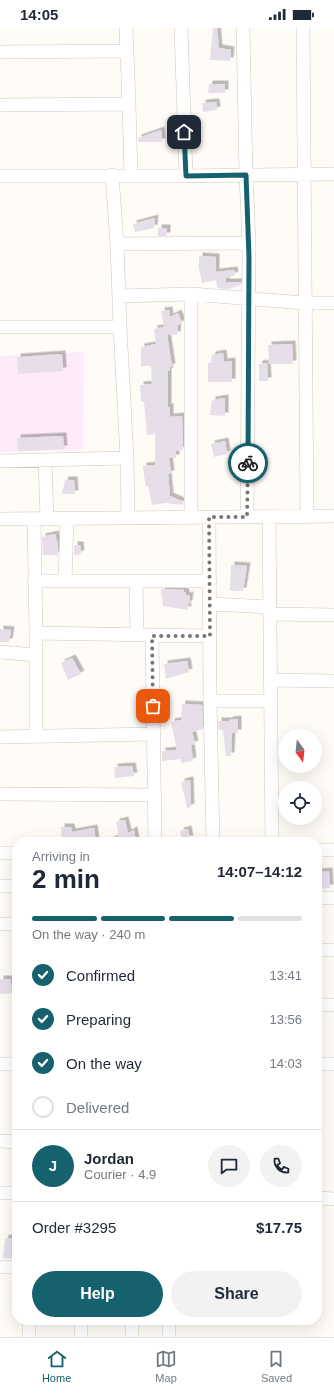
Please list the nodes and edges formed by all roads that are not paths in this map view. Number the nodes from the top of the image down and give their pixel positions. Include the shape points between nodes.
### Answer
1 (126, 28) edge
2 (181, 28) edge
3 (243, 28) edge
4 (303, 28) edge
5 (126, 51) junction
6 (0, 52) edge
7 (129, 104) junction
8 (0, 106) edge
9 (304, 174) junction
10 (334, 174) edge
11 (112, 175) junction
12 (246, 175) junction
13 (0, 176) edge
14 (131, 176) junction
15 (186, 176) junction
16 (249, 243) junction
17 (117, 244) junction
18 (190, 294) junction
19 (119, 296) junction
20 (249, 299) junction
21 (305, 303) junction
22 (334, 303) edge
23 (0, 327) edge
24 (120, 327) junction
25 (127, 458) junction
26 (0, 461) edge
27 (45, 461) junction
28 (334, 516) edge
29 (128, 517) junction
30 (191, 517) junction
31 (209, 517) junction
32 (247, 517) junction
33 (269, 517) junction
34 (307, 517) junction
35 (47, 518) junction
36 (67, 518) junction
37 (0, 519) edge
38 (34, 519) junction
39 (34, 581) junction
40 (65, 581) junction
41 (136, 581) junction
42 (210, 581) junction
43 (210, 604) junction
44 (269, 610) junction
45 (334, 615) edge
46 (36, 633) junction
47 (137, 635) junction
48 (152, 636) junction
49 (210, 636) junction
50 (0, 652) edge
51 (36, 656) junction
52 (270, 680) junction
53 (334, 681) edge
54 (210, 701) junction
55 (271, 701) junction
56 (154, 734) junction
57 (36, 736) junction
58 (0, 737) edge
59 (0, 794) edge
60 (155, 794) junction
61 (155, 837) edge
62 (214, 837) edge
63 (272, 837) edge
64 (322, 850) edge
65 (334, 850) edge
66 (0, 853) edge
67 (12, 853) edge
68 (0, 886) edge
69 (12, 886) edge
70 (322, 898) edge
71 (334, 898) edge
72 (0, 924) edge
73 (12, 924) edge
74 (322, 950) edge
75 (334, 950) edge
76 (322, 1005) edge
77 (334, 1006) edge
78 (0, 1064) edge
79 (12, 1064) edge
80 (322, 1064) edge
81 (334, 1064) edge
82 (0, 1141) edge
83 (12, 1142) edge
84 (0, 1193) edge
85 (12, 1193) edge
86 (322, 1198) edge
87 (334, 1199) edge
88 (0, 1267) edge
89 (12, 1267) edge
90 (29, 1325) edge
91 (81, 1325) edge
92 (132, 1325) edge
93 (169, 1325) edge
94 (29, 1337) edge
95 (81, 1337) edge
96 (132, 1337) edge
97 (169, 1337) edge

1 - 5 street
2 - 15 street
3 - 12 street
4 - 9 street
5 - 6 street
5 - 7 street
7 - 8 street
7 - 14 street
9 - 10 street
9 - 12 street
9 - 21 street
11 - 13 street
11 - 14 street
11 - 17 street
12 - 15 street
12 - 16 street
14 - 15 street
16 - 17 street
16 - 20 street
17 - 19 street
18 - 19 street
18 - 20 street
18 - 30 street
19 - 24 street
20 - 21 street
20 - 32 street
21 - 22 street
21 - 34 street
23 - 24 street
24 - 25 street
25 - 27 street
25 - 29 street
26 - 27 street
27 - 35 street
28 - 34 street
29 - 30 street
29 - 36 street
30 - 31 street
31 - 32 street
31 - 42 street
32 - 33 street
33 - 34 street
33 - 44 street
35 - 36 street
35 - 38 street
36 - 40 street
37 - 38 street
38 - 39 street
39 - 40 street
39 - 46 street
40 - 41 street
41 - 42 street
41 - 47 street
42 - 43 street
43 - 44 street
43 - 49 street
44 - 45 street
44 - 52 street
46 - 47 street
46 - 51 street
47 - 48 street
48 - 49 street
48 - 56 street
49 - 54 street
50 - 51 street
51 - 57 street
52 - 53 street
52 - 55 street
54 - 55 street
54 - 62 street
55 - 63 street
56 - 57 street
56 - 60 street
57 - 58 street
59 - 60 street
60 - 61 street
64 - 65 street
66 - 67 street
68 - 69 street
70 - 71 street
72 - 73 street
74 - 75 street
76 - 77 street
78 - 79 street
80 - 81 street
82 - 83 street
84 - 85 street
86 - 87 street
88 - 89 street
90 - 94 street
91 - 95 street
92 - 96 street
93 - 97 street

